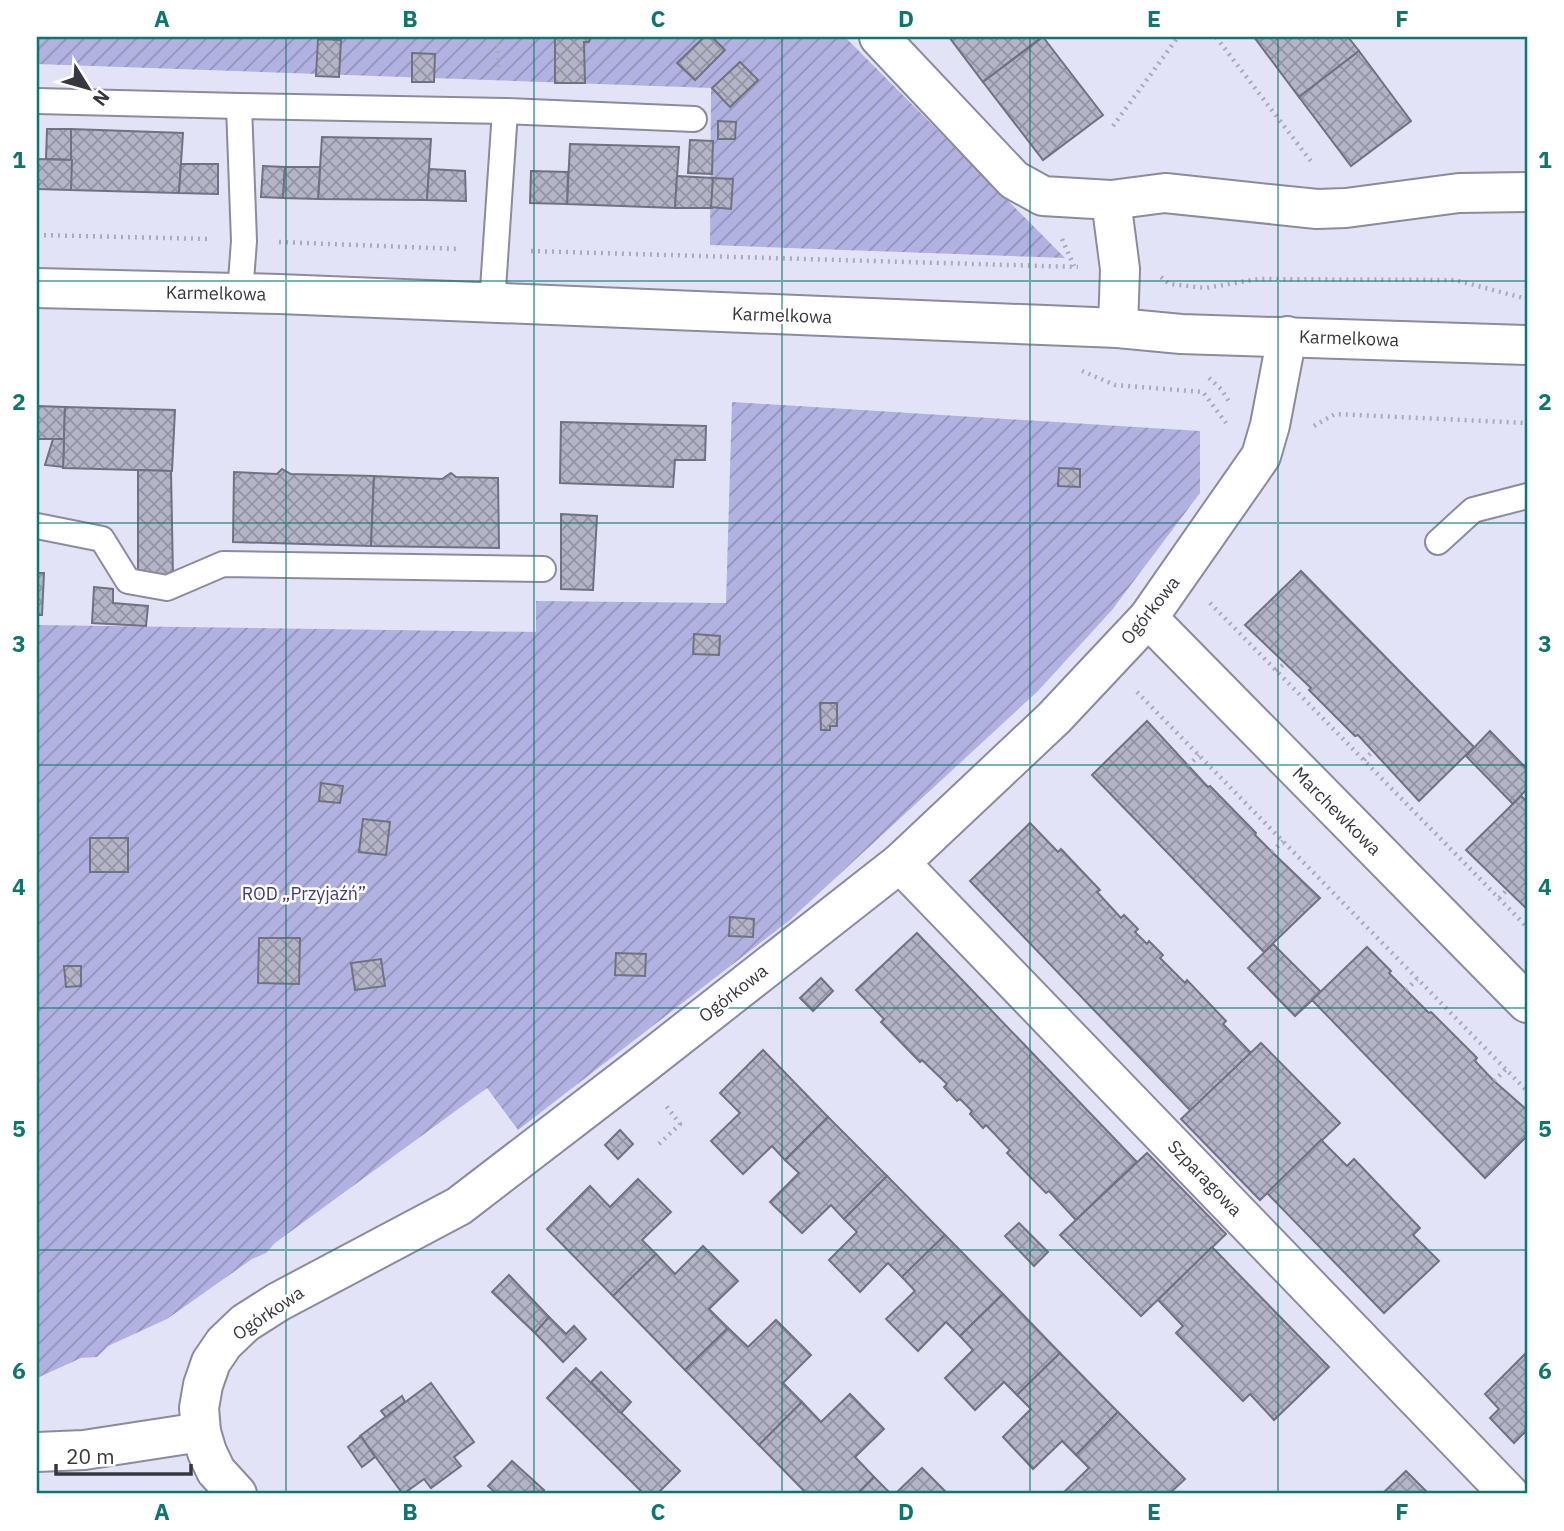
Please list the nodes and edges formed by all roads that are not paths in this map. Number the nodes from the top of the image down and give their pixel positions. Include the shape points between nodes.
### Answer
1 (879, 37) edge
2 (37, 101) edge
3 (239, 106) junction
4 (505, 111) junction
5 (694, 119) dead end
6 (1527, 192) edge
7 (1111, 200) junction
8 (37, 288) edge
9 (240, 294) junction
10 (492, 304) junction
11 (1118, 328) junction
12 (1287, 336) junction
13 (1527, 345) edge
14 (1527, 496) edge
15 (37, 526) edge
16 (1438, 541) dead end
17 (543, 569) dead end
18 (1147, 618) junction
19 (900, 863) junction
20 (1527, 1003) edge
21 (201, 1432) junction
22 (37, 1452) edge
23 (237, 1494) edge
24 (1509, 1494) edge

1 - 7 street via 1014,180 1043,195
2 - 3 lane
3 - 4 lane
3 - 9 lane
4 - 5 lane
4 - 10 lane
6 - 7 street via 1317,209 1165,193
7 - 11 street via 1120,269
8 - 9 street, Karmelkowa
9 - 10 street, Karmelkowa
10 - 11 street, Karmelkowa
11 - 12 street, Karmelkowa
12 - 13 street, Karmelkowa
12 - 18 street, Ogórkowa via 1261,456
14 - 16 lane via 1474,510
15 - 17 lane via 102,539 128,581 167,588 223,564
18 - 19 street, Ogórkowa via 1054,718
18 - 20 street, Marchewkowa
19 - 21 street, Ogórkowa via 459,1206 245,1324 211,1362 199,1408
19 - 24 street, Szparagowa
21 - 22 street via 84,1450
21 - 23 street, Ogórkowa via 216,1471

